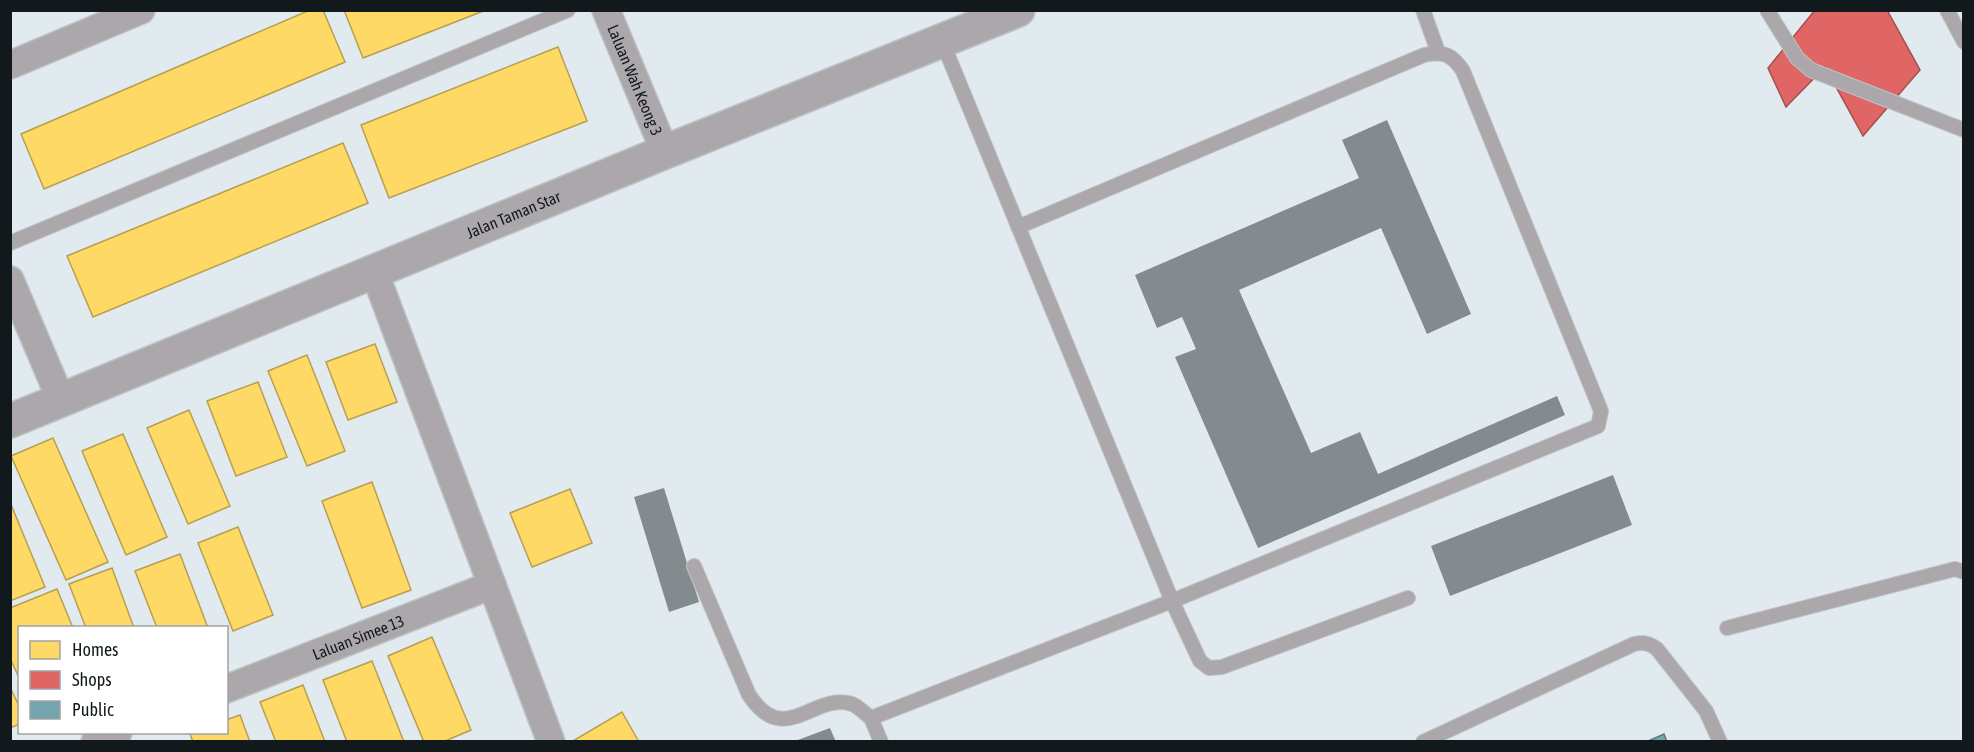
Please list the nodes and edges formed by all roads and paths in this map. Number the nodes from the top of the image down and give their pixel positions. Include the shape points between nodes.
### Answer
1 (141, 10) edge
2 (568, 10) edge
3 (606, 10) edge
4 (1018, 10) edge
5 (1423, 10) edge
6 (1767, 10) edge
7 (1947, 10) edge
8 (942, 41) junction
9 (1964, 42) edge
10 (1438, 52) junction
11 (10, 65) edge
12 (1964, 130) edge
13 (665, 152) junction
14 (1018, 226) junction
15 (10, 243) edge
16 (374, 271) junction
17 (10, 280) edge
18 (61, 399) junction
19 (10, 420) edge
20 (694, 566) dead end
21 (1964, 572) edge
22 (492, 585) junction
23 (1408, 598) dead end
24 (1172, 601) junction
25 (1727, 628) dead end
26 (228, 688) edge
27 (871, 718) junction
28 (113, 734) edge
29 (95, 741) edge
30 (551, 741) edge
31 (881, 741) edge
32 (1423, 741) edge
33 (1720, 741) edge

1 - 11 street
2 - 15 lane
3 - 13 street, Laluan Wah Keong 3
4 - 8 street, Jalan Taman Star
5 - 10 lane
6 - 12 lane via 1797,58 1811,70
7 - 9 lane
8 - 13 street, Jalan Taman Star
8 - 14 lane
10 - 14 lane
10 - 24 lane via 1456,61 1463,71 1601,411 1598,426
13 - 16 street, Jalan Taman Star
14 - 24 lane
16 - 18 street, Jalan Taman Star
16 - 22 street
17 - 18 street
18 - 19 street, Jalan Taman Star
20 - 27 lane via 757,708 785,719 828,705 854,704
21 - 25 lane via 1956,569
22 - 26 street, Laluan Simee 13
22 - 30 street
23 - 24 lane via 1222,667 1209,668 1200,661
24 - 27 lane
27 - 31 lane
28 - 29 street
32 - 33 lane via 1642,642 1657,649 1703,707

